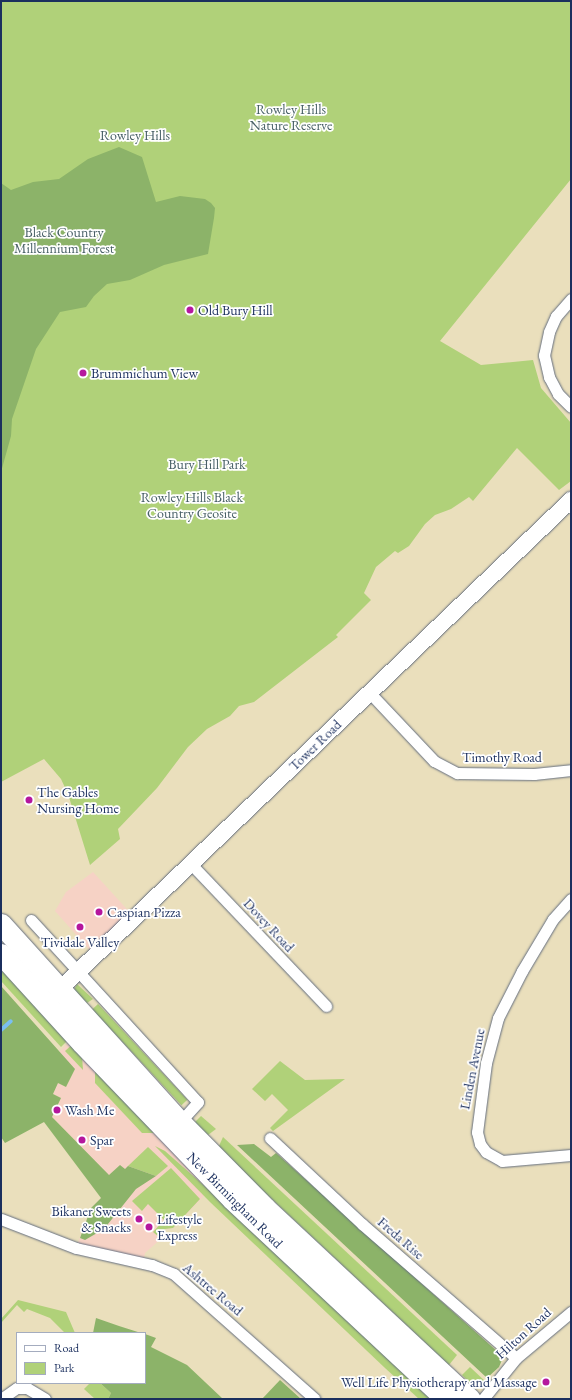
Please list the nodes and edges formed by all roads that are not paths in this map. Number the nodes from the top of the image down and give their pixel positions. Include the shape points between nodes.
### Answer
1 (571, 299) edge
2 (571, 407) edge
3 (571, 500) edge
4 (369, 692) junction
5 (571, 770) edge
6 (191, 864) junction
7 (571, 899) edge
8 (31, 920) dead end
9 (1, 924) edge
10 (1, 954) edge
11 (79, 972) junction
12 (59, 990) junction
13 (34, 992) junction
14 (326, 1006) dead end
15 (66, 1025) junction
16 (180, 1122) junction
17 (270, 1138) dead end
18 (571, 1155) edge
19 (1, 1219) edge
20 (571, 1312) edge
21 (516, 1358) junction
22 (1, 1399) edge
23 (45, 1399) edge
24 (315, 1399) edge
25 (446, 1399) edge
26 (470, 1399) edge
27 (483, 1399) edge

1 - 2 street via 554,321 544,355 549,377 558,394
3 - 4 street, Tower Road
4 - 5 street, Timothy Road via 434,761 457,774 534,774
4 - 6 street, Tower Road
6 - 11 street, Tower Road
6 - 14 street, Dovey Road
7 - 18 street, Linden Avenue via 549,925 522,970 498,1018 486,1063 477,1132 480,1144 486,1152 502,1161
8 - 11 street
9 - 12 highway, New Birmingham Road
10 - 13 highway, New Birmingham Road
11 - 12 street, Tower Road
11 - 16 street via 198,1102
12 - 13 highway via 50,994
12 - 15 highway via 55,996 56,1006
12 - 16 highway, New Birmingham Road
13 - 15 highway, New Birmingham Road
15 - 25 highway, New Birmingham Road via 232,1199
16 - 26 highway, New Birmingham Road via 265,1208
17 - 21 street, Freda Rise via 362,1224
19 - 24 street, Ashtree Road via 76,1248 148,1264 174,1274
20 - 21 street, Hilton Road
21 - 27 street, Hilton Road
22 - 23 street via 17,1388 27,1388

